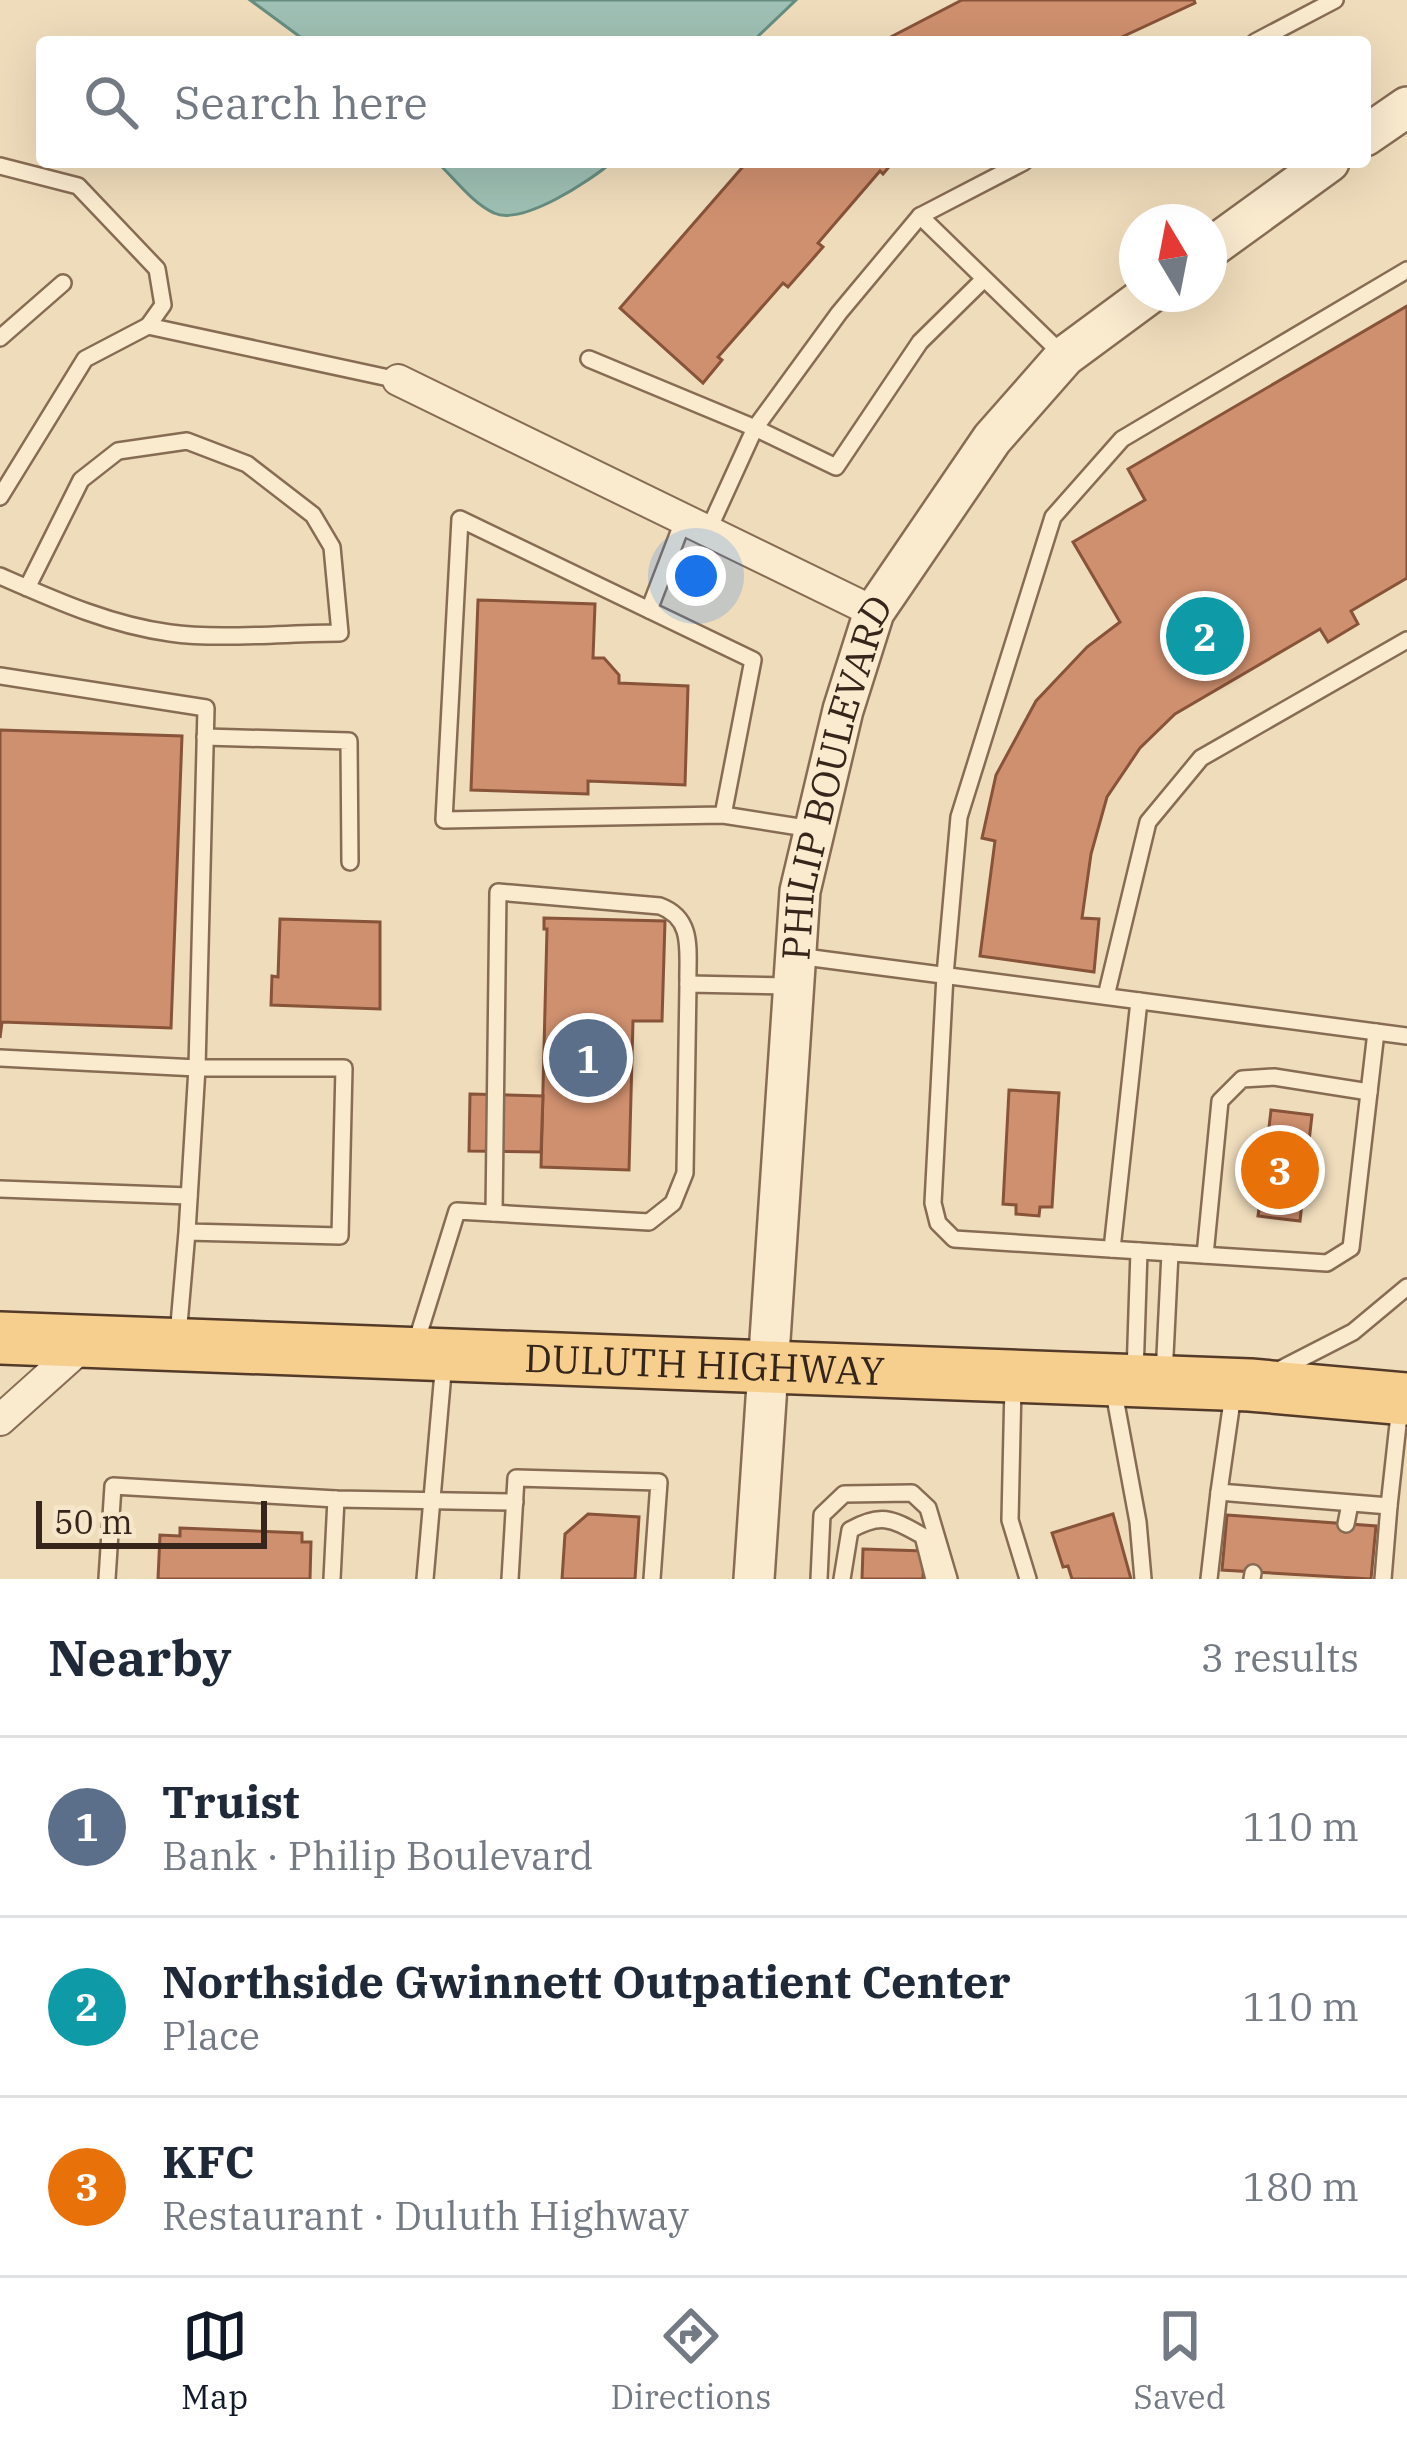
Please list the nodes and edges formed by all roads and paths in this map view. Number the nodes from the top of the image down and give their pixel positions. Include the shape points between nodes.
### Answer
1 (1335, 0) edge
2 (1266, 36) edge
3 (1407, 106) edge
4 (1371, 132) edge
5 (0, 166) edge
6 (1012, 168) edge
7 (1321, 168) edge
8 (920, 216) junction
9 (1227, 236) edge
10 (1407, 270) edge
11 (984, 278) junction
12 (63, 283) dead end
13 (1124, 312) edge
14 (148, 326) junction
15 (0, 338) edge
16 (1064, 356) junction
17 (589, 359) dead end
18 (398, 380) joint
19 (755, 428) junction
20 (0, 497) edge
21 (696, 525) junction
22 (0, 576) edge
23 (28, 588) junction
24 (649, 610) junction
25 (874, 612) junction
26 (1407, 640) edge
27 (0, 676) edge
28 (205, 737) junction
29 (723, 815) junction
30 (815, 829) junction
31 (350, 862) dead end
32 (796, 971) junction
33 (945, 975) junction
34 (688, 984) junction
35 (1106, 996) junction
36 (1139, 1001) junction
37 (1376, 1032) junction
38 (1407, 1036) edge
39 (0, 1058) edge
40 (197, 1068) junction
41 (1369, 1092) junction
42 (0, 1190) edge
43 (189, 1196) junction
44 (494, 1213) junction
45 (187, 1232) junction
46 (1112, 1250) junction
47 (1138, 1251) junction
48 (1169, 1253) junction
49 (1205, 1255) junction
50 (1407, 1287) edge
51 (0, 1338) edge
52 (88, 1341) junction
53 (177, 1346) junction
54 (428, 1356) junction
55 (769, 1368) junction
56 (1014, 1376) junction
57 (1136, 1380) junction
58 (1242, 1385) junction
59 (1404, 1398) edge
60 (0, 1420) edge
61 (1219, 1492) junction
62 (1264, 1496) junction
63 (336, 1499) junction
64 (430, 1499) junction
65 (515, 1502) junction
66 (1350, 1504) junction
67 (1389, 1506) junction
68 (1262, 1518) dead end
69 (1346, 1524) dead end
70 (107, 1579) edge
71 (332, 1579) edge
72 (425, 1579) edge
73 (511, 1579) edge
74 (652, 1579) edge
75 (754, 1579) edge
76 (819, 1579) edge
77 (842, 1579) edge
78 (934, 1579) edge
79 (949, 1579) edge
80 (1028, 1579) edge
81 (1143, 1579) edge
82 (1209, 1579) edge
83 (1383, 1579) edge

1 - 2 lane
3 - 4 street
5 - 14 lane via 78,186 157,269 163,305
6 - 8 lane
7 - 9 street
8 - 11 lane
8 - 19 lane
10 - 33 lane via 1122,439 1053,517 959,817
11 - 16 lane
11 - 19 lane via 920,342 836,467
12 - 15 lane
13 - 16 street, PHILIP BOULEVARD
14 - 18 lane
14 - 20 lane via 85,359
16 - 25 street, PHILIP BOULEVARD via 992,439
17 - 19 lane
18 - 21 street
19 - 21 lane
21 - 24 lane
21 - 25 street
22 - 23 lane
23 - 23 lane via 172,634 340,633 332,547 313,515 247,464 187,441 118,451 81,480
24 - 29 lane via 753,660
24 - 29 lane via 460,519 444,820
25 - 30 street, PHILIP BOULEVARD
26 - 35 lane via 1201,758 1148,822
27 - 28 lane via 206,708
28 - 31 lane via 349,740
28 - 40 lane
29 - 30 lane
30 - 32 street, PHILIP BOULEVARD via 800,891
32 - 33 lane
32 - 34 lane
32 - 55 street, PHILIP BOULEVARD
33 - 35 lane
33 - 46 lane via 938,1223 954,1239
34 - 44 lane via 686,1173 673,1203 650,1222
34 - 44 lane via 687,927 676,912 498,892
35 - 36 lane
36 - 37 lane
36 - 46 lane
37 - 38 lane
37 - 41 lane
39 - 40 lane
40 - 43 lane
40 - 45 lane via 344,1069 340,1236
41 - 49 lane via 1351,1248 1327,1263
41 - 49 lane via 1242,1079 1220,1101
42 - 43 lane
43 - 45 lane
44 - 54 lane via 457,1210
45 - 53 lane
46 - 47 lane
47 - 48 lane
47 - 57 lane
48 - 49 lane
48 - 57 lane
50 - 58 lane via 1353,1332
51 - 52 main road, DULUTH HIGHWAY
52 - 53 main road, DULUTH HIGHWAY
52 - 60 street
53 - 54 main road, DULUTH HIGHWAY
54 - 55 main road, DULUTH HIGHWAY
54 - 64 lane
55 - 56 main road, DULUTH HIGHWAY
55 - 75 street, PHILIP BOULEVARD
56 - 57 main road, DULUTH HIGHWAY
56 - 80 lane via 1010,1520
57 - 58 main road, DULUTH HIGHWAY
57 - 81 lane
58 - 59 main road, DULUTH HIGHWAY
58 - 61 lane
59 - 67 lane
61 - 62 lane
61 - 82 lane
62 - 66 lane
62 - 68 lane
63 - 64 lane
63 - 70 lane via 113,1486
63 - 71 lane
64 - 65 lane
64 - 72 lane
65 - 73 lane
65 - 74 lane via 516,1478 659,1482
66 - 67 lane
66 - 69 lane
67 - 83 lane
76 - 79 lane via 822,1515 833,1504 844,1494 912,1493 928,1508
77 - 78 lane via 850,1530 871,1518 923,1536

